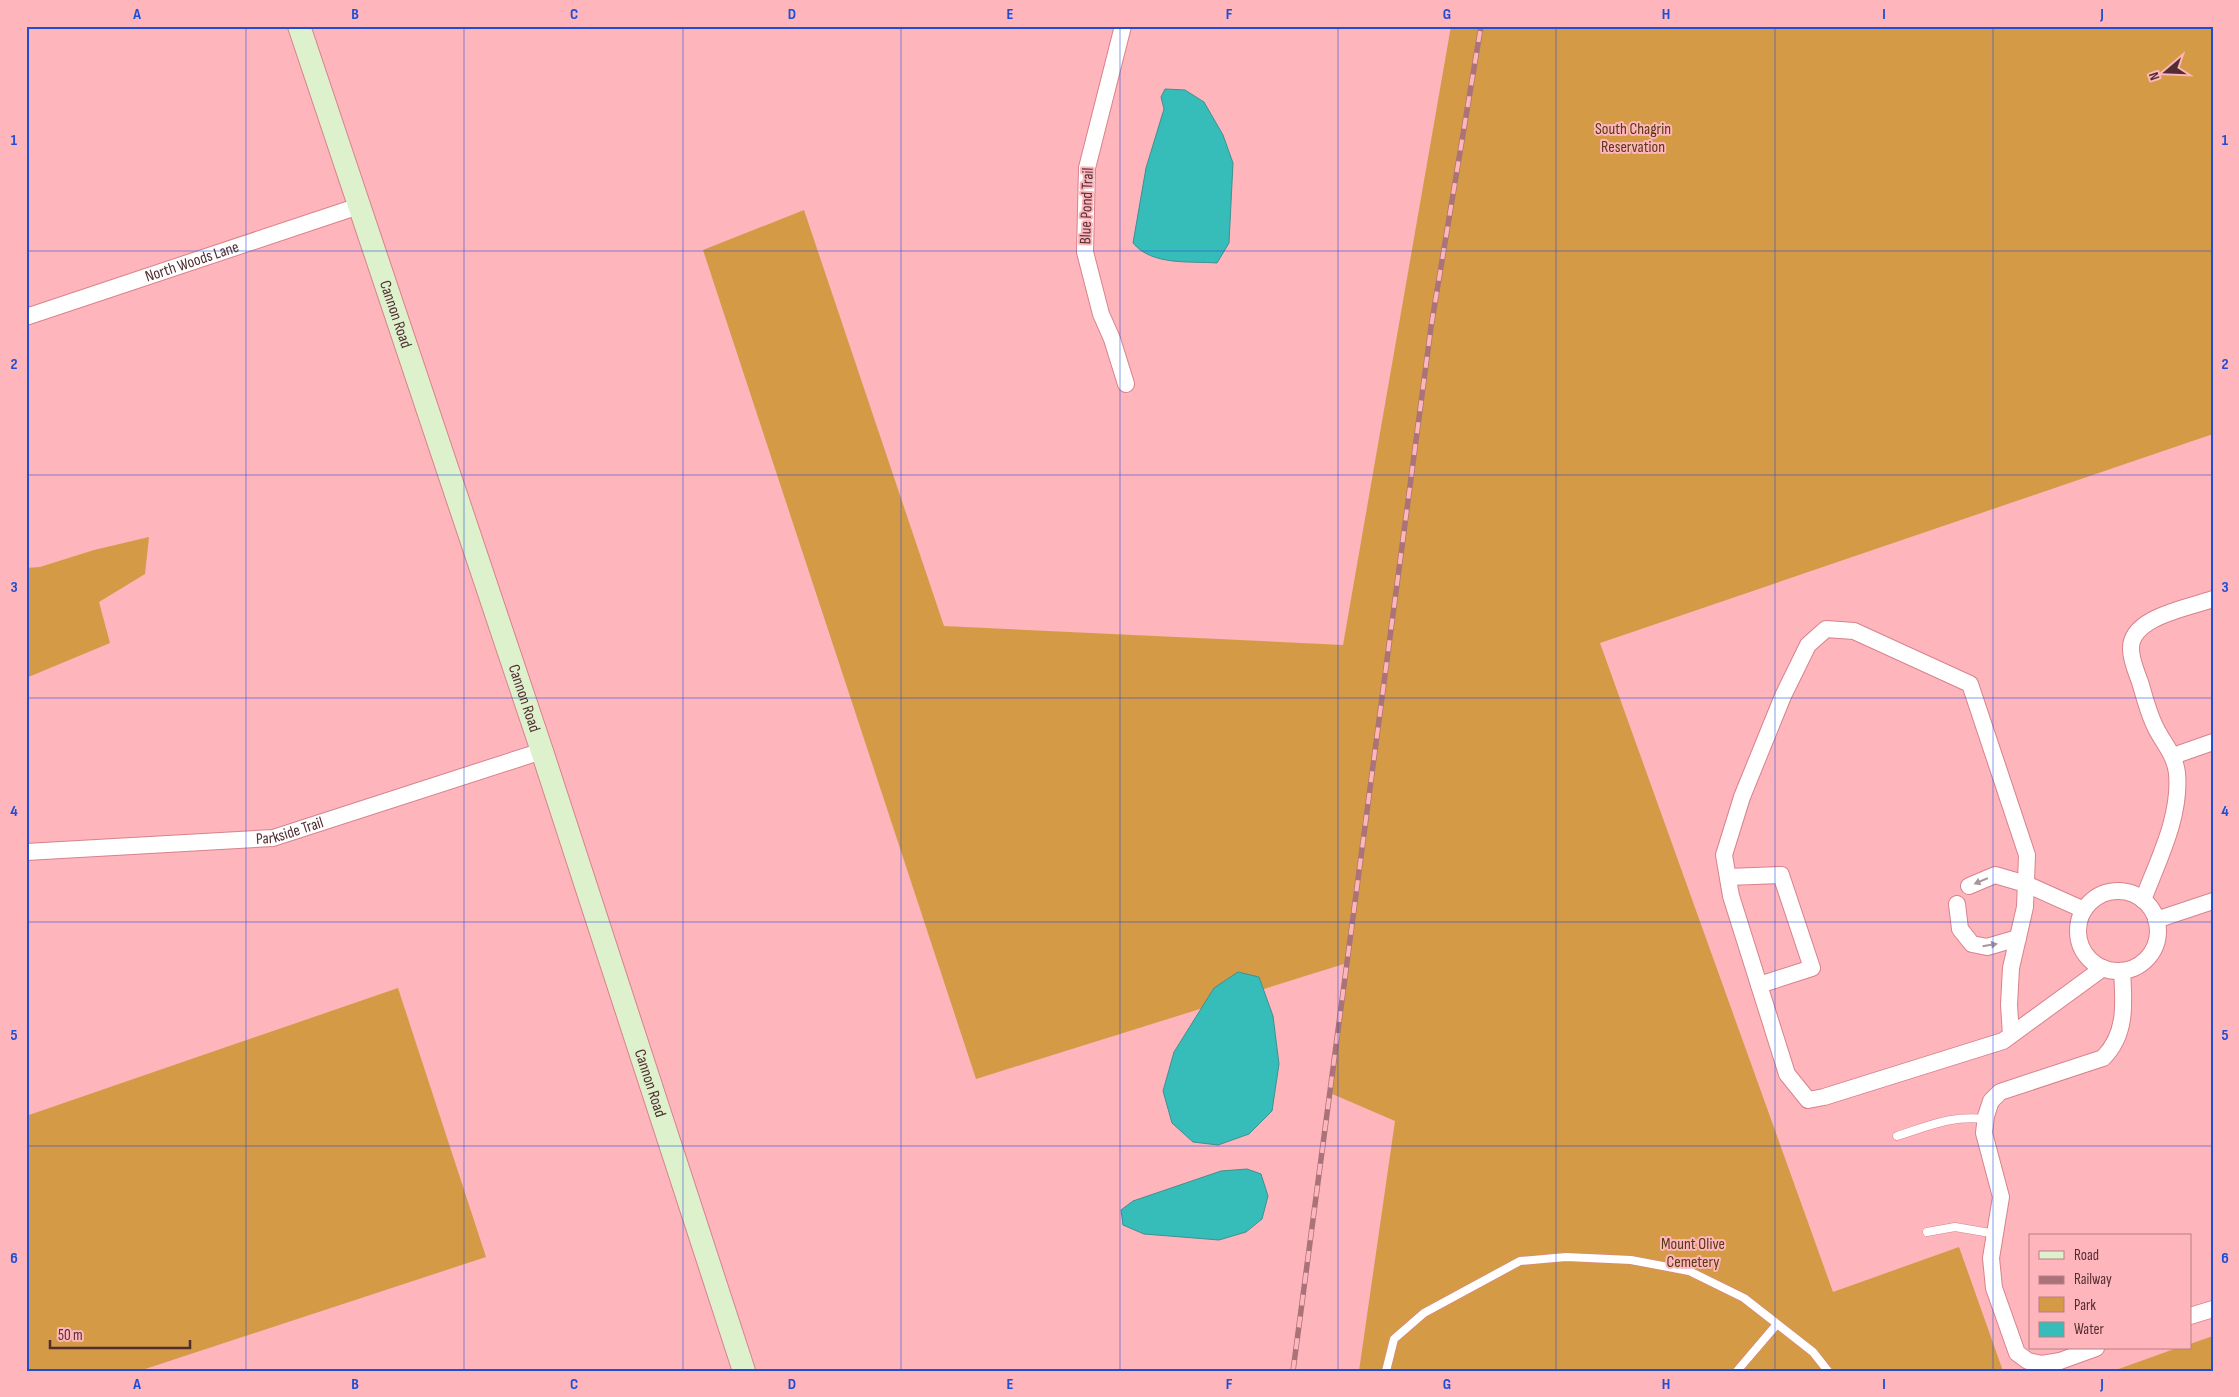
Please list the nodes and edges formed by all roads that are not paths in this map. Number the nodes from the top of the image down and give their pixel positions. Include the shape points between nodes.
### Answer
1 (299, 26) edge
2 (1123, 26) edge
3 (359, 206) junction
4 (26, 317) edge
5 (1126, 384) dead end
6 (2213, 600) edge
7 (2213, 742) edge
8 (542, 751) junction
9 (2173, 756) junction
10 (26, 852) edge
11 (1728, 876) junction
12 (2026, 884) junction
13 (1969, 886) dead end
14 (2143, 900) junction
15 (2213, 901) edge
16 (1957, 904) dead end
17 (2084, 910) junction
18 (2156, 920) junction
19 (2018, 938) junction
20 (2103, 968) junction
21 (2122, 971) junction
22 (1759, 985) junction
23 (2011, 1035) junction
24 (1986, 1119) junction
25 (1897, 1136) dead end
26 (1928, 1232) dead end
27 (1996, 1234) junction
28 (2213, 1309) edge
29 (2192, 1315) edge
30 (1777, 1324) junction
31 (2090, 1350) edge
32 (744, 1371) edge
33 (1386, 1371) edge
34 (1737, 1371) edge
35 (1828, 1371) edge

1 - 3 main road, Cannon Road
2 - 5 street, Blue Pond Trail via 1087,168 1085,252 1101,314
3 - 4 street, North Woods Lane
3 - 8 main road, Cannon Road
6 - 9 street via 2150,620 2134,634 2133,662 2157,731
7 - 9 street
8 - 10 street, Parkside Trail via 273,838
8 - 32 main road, Cannon Road
9 - 14 street via 2178,790 2176,808
11 - 12 street via 1724,855 1746,788 1783,696 1808,645 1826,630 1854,631 1970,684 2027,855
11 - 22 street via 1731,896
11 - 22 street via 1781,874 1812,968
12 -> 13 street via 1995,875
12 - 17 street
12 - 19 street via 2025,908
14 - 17 street via 2133,894 2111,892 2091,901
14 - 18 street
15 - 18 street
16 -> 19 street via 1960,929 1972,944 1987,947
17 - 20 street via 2078,932 2080,944 2093,963
18 - 21 street via 2157,937 2151,953 2144,962
19 - 23 street via 2011,968
20 - 21 street
20 - 23 street
21 - 24 street via 2122,1023 2113,1048 2103,1058 2000,1092 1991,1101
22 - 23 street via 1787,1074 1808,1100 2003,1041
24 - 25 lane via 1950,1119
24 - 27 street via 1984,1133 2001,1197
26 - 27 lane via 1954,1227
27 - 31 street via 1992,1258 1994,1288 2017,1353 2042,1364
28 - 29 street
30 - 33 lane via 1744,1298 1689,1271 1631,1260 1566,1257 1520,1261 1424,1313 1394,1339
30 - 34 lane
30 - 35 lane via 1813,1352

